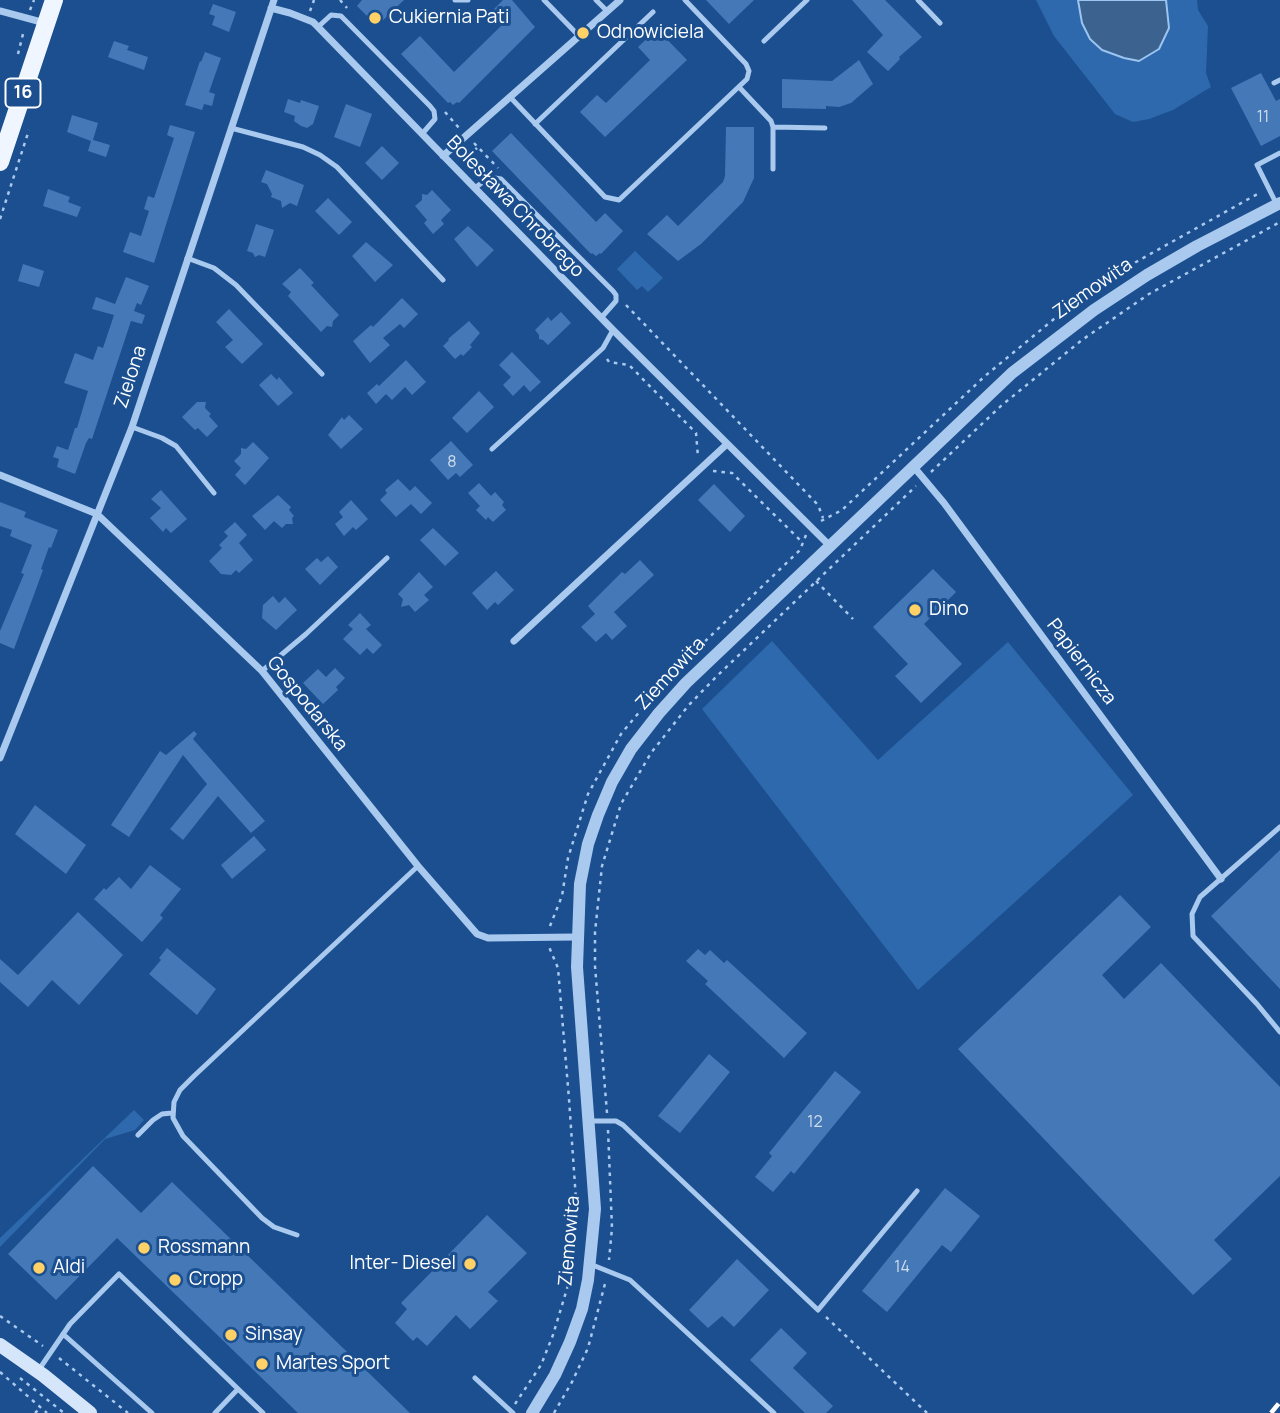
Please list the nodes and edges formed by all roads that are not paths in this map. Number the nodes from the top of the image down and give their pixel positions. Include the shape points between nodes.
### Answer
1 (54, 0) edge
2 (455, 0) edge
3 (468, 0) edge
4 (544, 0) edge
5 (596, 0) edge
6 (620, 0) edge
7 (685, 0) edge
8 (807, 0) edge
9 (918, 0) edge
10 (273, 4) edge
11 (0, 11) edge
12 (607, 11) junction
13 (653, 12) dead end
14 (46, 23) junction
15 (940, 23) dead end
16 (318, 27) junction
17 (579, 36) junction
18 (764, 41) dead end
19 (739, 87) junction
20 (510, 97) junction
21 (536, 124) junction
22 (773, 127) junction
23 (231, 128) junction
24 (825, 128) dead end
25 (422, 134) junction
26 (1280, 153) edge
27 (443, 156) junction
28 (0, 162) edge
29 (773, 169) dead end
30 (475, 188) junction
31 (1279, 204) edge
32 (187, 258) junction
33 (443, 280) dead end
34 (601, 318) junction
35 (613, 330) junction
36 (322, 374) dead end
37 (132, 427) junction
38 (727, 444) junction
39 (492, 449) dead end
40 (913, 466) junction
41 (0, 475) edge
42 (214, 493) dead end
43 (97, 514) junction
44 (829, 545) junction
45 (387, 558) dead end
46 (514, 641) dead end
47 (262, 671) junction
48 (0, 758) edge
49 (1280, 827) edge
50 (418, 866) junction
51 (1221, 879) junction
52 (576, 937) junction
53 (1280, 1032) edge
54 (172, 1113) junction
55 (589, 1121) junction
56 (138, 1135) dead end
57 (917, 1191) dead end
58 (297, 1235) dead end
59 (590, 1264) junction
60 (63, 1334) junction
61 (0, 1345) edge
62 (38, 1371) junction
63 (475, 1378) dead end
64 (238, 1389) junction
65 (512, 1411) edge
66 (90, 1413) edge
67 (152, 1413) edge
68 (215, 1413) edge
69 (262, 1413) edge
70 (532, 1413) edge
71 (774, 1413) edge

1 - 14 main road, 16
2 - 3 lane
4 - 17 lane
5 - 12 lane
6 - 12 street
7 - 19 lane via 746,64 747,79
8 - 18 lane
9 - 15 lane
10 - 16 street, Bolesława Chrobrego
10 - 23 street, Zielona
11 - 14 street
12 - 17 street
13 - 21 lane
14 - 28 main road, 16
16 - 25 street, Bolesława Chrobrego
16 - 25 lane via 331,15 341,16 430,106 435,119
17 - 20 street
19 - 21 lane via 619,200 605,197
19 - 22 lane
20 - 21 lane
20 - 27 street
22 - 24 lane
22 - 29 lane
23 - 32 street, Zielona
23 - 33 lane via 303,147 337,167
25 - 27 street, Bolesława Chrobrego
26 - 31 lane via 1257,165
27 - 30 street, Bolesława Chrobrego
30 - 34 street, Bolesława Chrobrego
30 - 34 lane via 489,177 500,179 612,290 616,301
31 - 40 street, Ziemowita via 1197,246 1094,310 1012,373
32 - 36 lane via 214,268 236,285
32 - 37 street, Zielona
34 - 35 street, Bolesława Chrobrego
35 - 38 street, Bolesława Chrobrego
35 - 39 lane via 599,352
37 - 42 lane via 176,446
37 - 43 street, Zielona
38 - 44 street, Bolesława Chrobrego
38 - 46 street
40 - 44 street, Ziemowita
40 - 51 street, Papiernicza
41 - 43 street, Gospodarska
43 - 47 street, Gospodarska
43 - 48 street, Zielona
44 - 52 street, Ziemowita via 686,682 631,749 612,782 588,844
45 - 47 lane
47 - 50 street, Gospodarska
49 - 51 lane
50 - 52 street, Gospodarska via 477,934 488,938
50 - 54 lane via 180,1090
51 - 53 lane via 1200,897 1192,914 1194,936
52 - 55 street, Ziemowita
54 - 56 lane via 162,1114
54 - 58 lane via 183,1136 262,1218
55 - 57 lane via 624,1125 818,1310
55 - 59 street, Ziemowita via 595,1209
59 - 70 street, Ziemowita via 570,1342
59 - 71 lane via 630,1280
60 - 62 lane
60 - 64 lane via 119,1273
60 - 67 lane
61 - 62 main road
62 - 66 main road
63 - 65 lane
64 - 68 lane
64 - 69 lane

